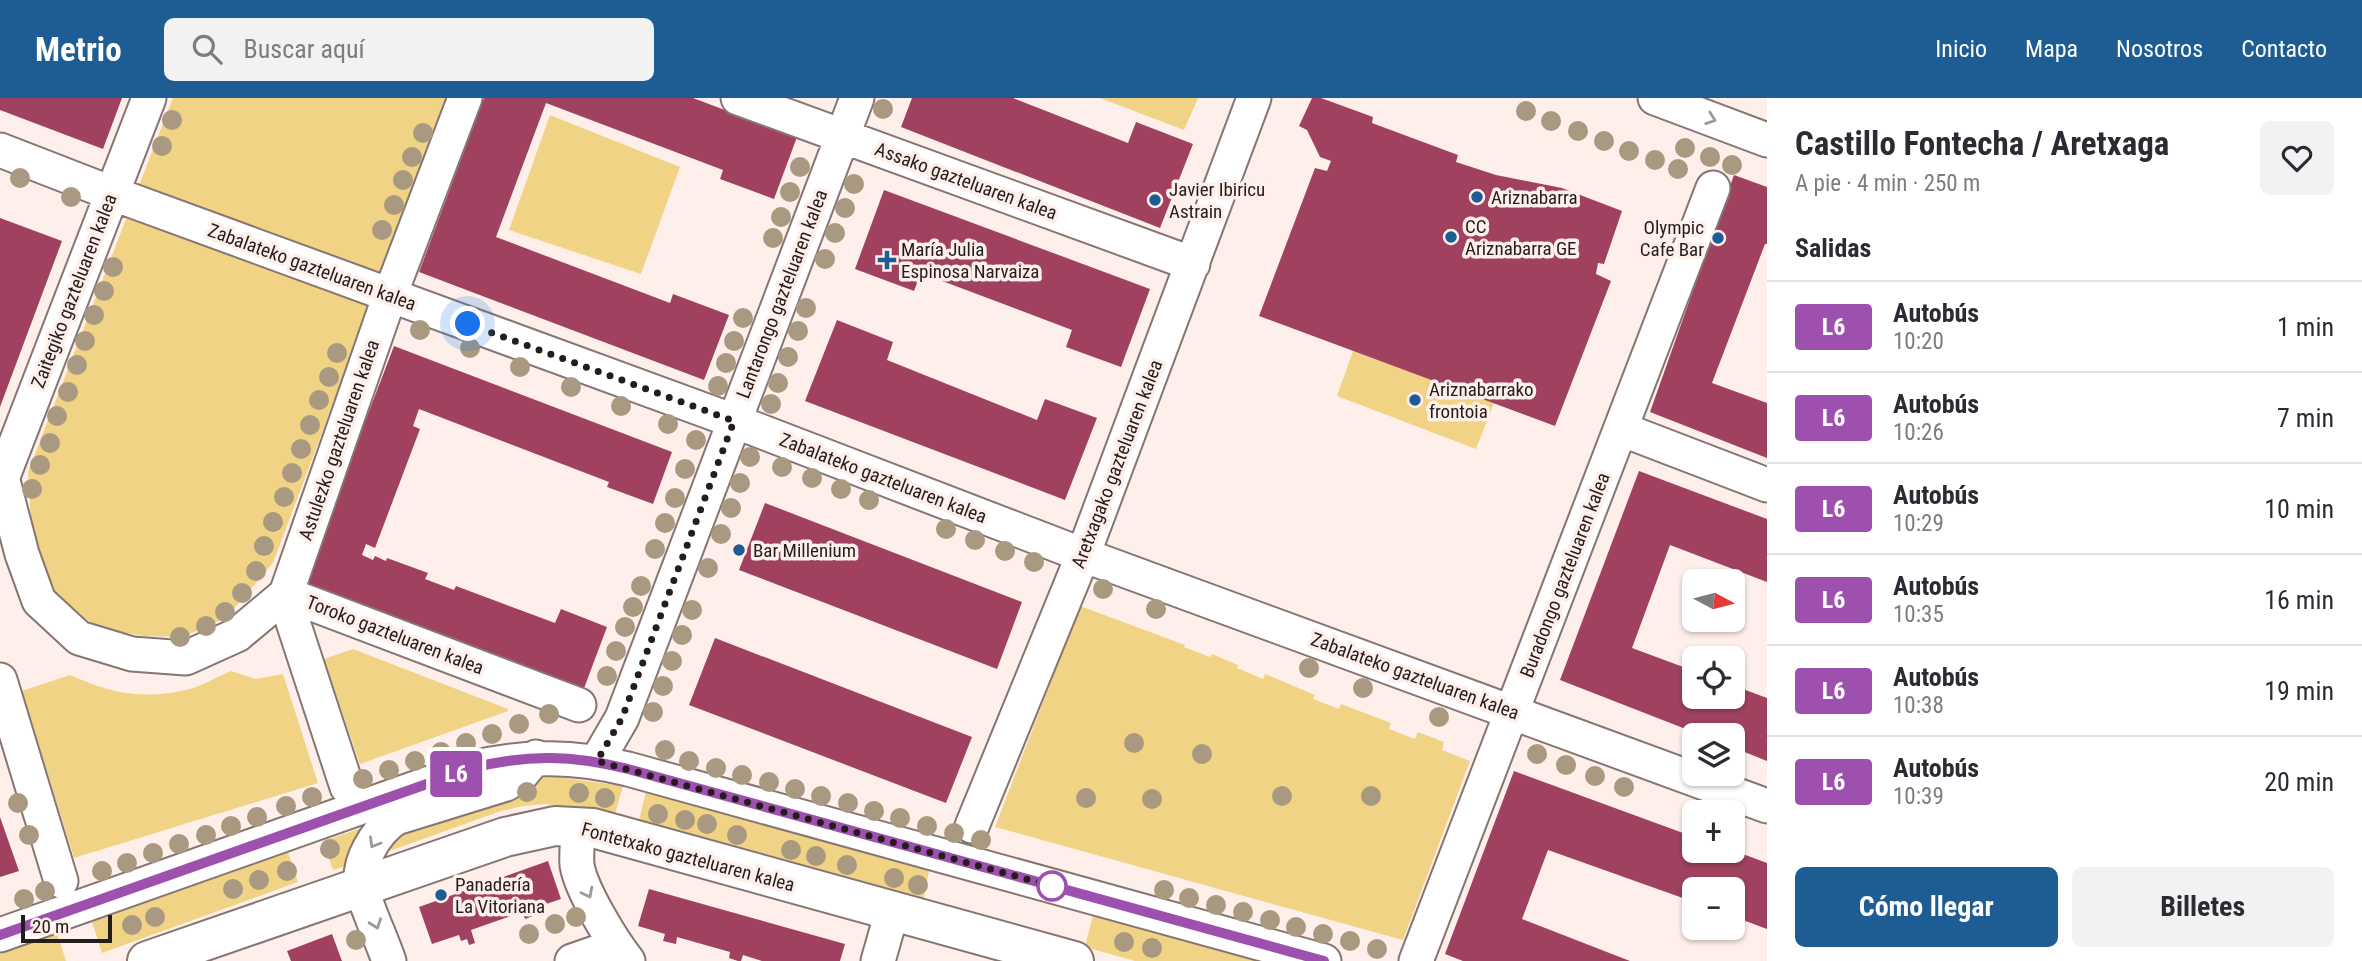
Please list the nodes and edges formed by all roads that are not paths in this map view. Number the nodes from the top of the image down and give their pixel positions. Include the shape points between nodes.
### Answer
1 (149, 98) edge
2 (465, 98) edge
3 (738, 98) edge
4 (857, 98) edge
5 (1254, 98) edge
6 (1656, 98) edge
7 (842, 136) junction
8 (1767, 139) edge
9 (0, 150) edge
10 (1713, 188) dead end
11 (111, 193) junction
12 (1193, 264) junction
13 (390, 295) junction
14 (734, 421) junction
15 (1621, 429) junction
16 (1, 479) edge
17 (1767, 485) edge
18 (1083, 555) junction
19 (286, 594) junction
20 (0, 680) edge
21 (579, 705) dead end
22 (1512, 712) junction
23 (536, 757) junction
24 (597, 761) junction
25 (347, 787) dead end
26 (1767, 806) edge
27 (972, 826) dead end
28 (578, 827) junction
29 (61, 881) dead end
30 (362, 886) junction
31 (892, 912) junction
32 (0, 934) edge
33 (622, 953) edge
34 (147, 961) edge
35 (389, 961) edge
36 (572, 961) edge
37 (878, 961) edge
38 (1074, 961) edge
39 (1324, 961) edge
40 (1416, 961) edge

1 - 11 street, Zaitegiko gazteluaren kalea
2 - 13 street, Astulezko gazteluaren kalea
3 - 7 street, Assako gazteluaren kalea
4 - 7 street, Lantarongo gazteluaren kalea
5 - 12 street, Aretxagako gazteluaren kalea
6 -> 8 street
7 - 12 street, Assako gazteluaren kalea
7 - 14 street, Lantarongo gazteluaren kalea
9 - 11 street, Zabalateko gazteluaren kalea
10 - 15 street, Buradongo gazteluaren kalea
11 - 13 street, Zabalateko gazteluaren kalea
11 - 16 street, Zaitegiko gazteluaren kalea
12 - 18 street, Aretxagako gazteluaren kalea
13 - 14 street, Zabalateko gazteluaren kalea
13 - 19 street, Astulezko gazteluaren kalea
14 - 18 street, Zabalateko gazteluaren kalea
14 - 24 street, Lantarongo gazteluaren kalea via 622,718
15 - 17 street
15 - 22 street, Buradongo gazteluaren kalea
16 - 19 street, Toroko gazteluaren kalea via 39,601 79,638 132,654 186,658 237,635
18 - 22 street, Zabalateko gazteluaren kalea
18 - 27 street, Aretxagako gazteluaren kalea
19 - 21 street, Toroko gazteluaren kalea
19 - 25 street
20 - 29 street
22 - 26 street, Zabalateko gazteluaren kalea
22 - 40 street, Buradongo gazteluaren kalea
23 - 24 street
23 -> 30 street via 506,784 384,825 369,848
23 - 32 street via 472,768
24 - 39 street
28 - 30 main road, Fontetxako gazteluaren kalea via 519,832
28 - 31 main road, Fontetxako gazteluaren kalea
28 -> 33 street via 577,865 582,882
30 - 34 main road, Fontetxako gazteluaren kalea
30 -> 35 street
31 - 37 street
31 - 38 main road, Fontetxako gazteluaren kalea
33 - 36 street

